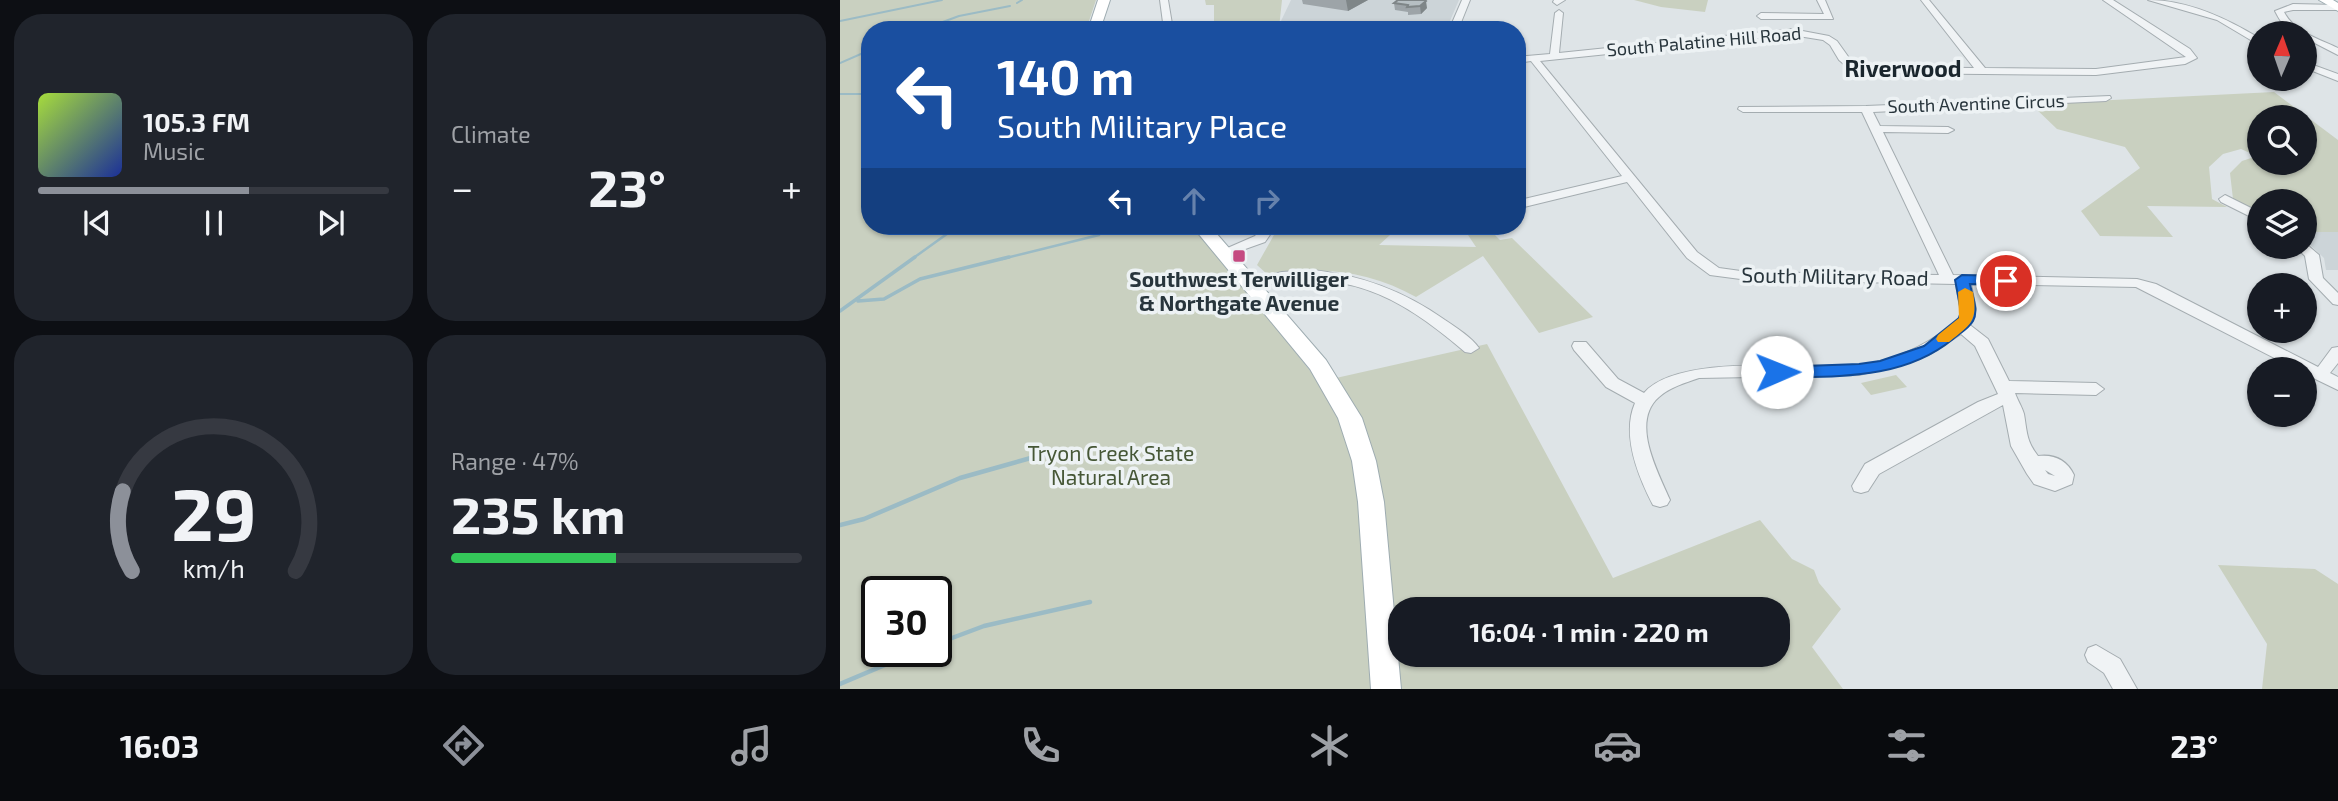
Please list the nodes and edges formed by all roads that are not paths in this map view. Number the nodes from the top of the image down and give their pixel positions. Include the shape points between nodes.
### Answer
1 (1104, 0) edge
2 (1164, 0) edge
3 (1465, 0) edge
4 (1821, 0) edge
5 (1926, 0) edge
6 (2107, 0) edge
7 (2152, 0) edge
8 (2305, 0) edge
9 (2325, 0) edge
10 (2338, 8) edge
11 (1559, 13) dead end
12 (1097, 21) edge
13 (1167, 21) edge
14 (1457, 21) edge
15 (2284, 21) edge
16 (1768, 33) junction
17 (2247, 35) edge
18 (2317, 41) edge
19 (2338, 52) edge
20 (1554, 56) junction
21 (1533, 58) junction
22 (1526, 59) edge
23 (1981, 70) junction
24 (2317, 70) edge
25 (2338, 78) edge
26 (2106, 98) dead end
27 (1743, 109) dead end
28 (1866, 109) junction
29 (1878, 128) junction
30 (1948, 130) dead end
31 (1630, 178) junction
32 (2225, 199) dead end
33 (1526, 203) edge
34 (2247, 211) edge
35 (1208, 235) edge
36 (1263, 235) edge
37 (1223, 253) junction
38 (2313, 259) edge
39 (1955, 279) junction
40 (1251, 284) junction
41 (2338, 301) edge
42 (1961, 326) junction
43 (1580, 346) dead end
44 (1471, 348) dead end
45 (2338, 352) edge
46 (2320, 375) junction
47 (2338, 384) edge
48 (2096, 389) dead end
49 (2006, 391) junction
50 (1643, 400) junction
51 (2035, 466) dead end
52 (1861, 486) dead end
53 (1660, 500) dead end
54 (2096, 655) dead end
55 (1386, 689) edge
56 (2125, 689) edge

1 - 12 main road
2 - 13 street
3 - 14 street
4 - 16 street via 1830,16 1760,12
5 - 23 street
6 - 23 street, South Palatine Hill Road via 2192,58 2108,71
7 - 17 street via 2220,18
8 - 10 street
9 - 10 main road
10 - 15 street via 2293,7 2279,11
11 - 20 street
16 - 20 street, South Palatine Hill Road
16 - 23 street, South Palatine Hill Road via 1822,36 1833,43 1845,62 1861,67
18 - 19 street
20 - 21 street, South Palatine Hill Road
21 - 22 street, South Palatine Hill Road
21 - 31 street, South Military Road
24 - 25 street
26 - 28 street, South Aventine Circus
27 - 28 street
28 - 29 street, South Aventine Circus
29 - 30 street
29 - 39 street, South Aventine Circus
31 - 33 street
31 - 39 street, South Military Road via 1697,261 1715,272
32 - 34 street
35 - 37 main road
36 - 37 street
37 - 40 main road
38 - 41 street via 2316,279
39 - 42 street, South Aventine Circus via 1968,311
39 - 46 street, South Military Road via 2143,285
40 - 44 street via 1306,275 1373,285 1417,305
40 - 55 main road via 1323,372 1354,428 1371,502
42 - 49 street via 1982,343
42 - 50 street via 1930,350 1882,367 1698,373 1681,377
43 - 50 street via 1612,383
45 - 46 street
46 - 47 street, South Military Road
48 - 49 street
49 - 51 street via 2015,412 2020,446
49 - 52 street via 1872,469
50 - 53 street via 1639,442
54 - 56 street via 2112,666

